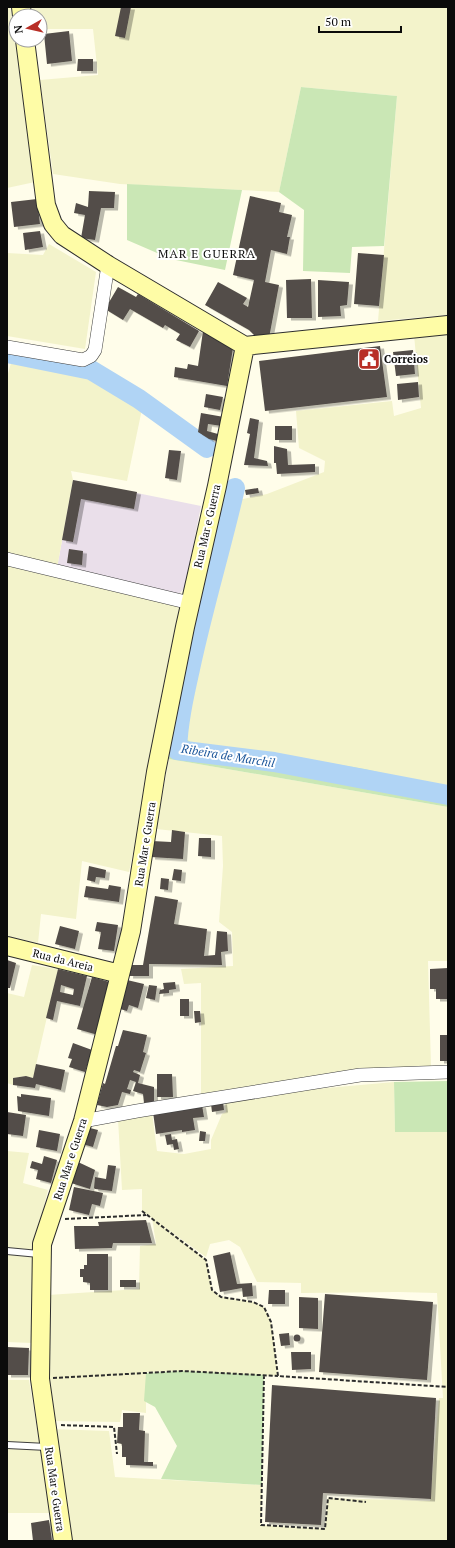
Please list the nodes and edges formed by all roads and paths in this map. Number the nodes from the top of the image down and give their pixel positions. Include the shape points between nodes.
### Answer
1 (26, 48) edge
2 (108, 265) junction
3 (448, 325) edge
4 (245, 346) junction
5 (7, 347) edge
6 (7, 559) edge
7 (190, 603) junction
8 (7, 946) edge
9 (120, 974) junction
10 (448, 1072) edge
11 (83, 1121) junction
12 (142, 1211) dead end
13 (147, 1215) junction
14 (50, 1221) junction
15 (7, 1251) edge
16 (42, 1254) junction
17 (264, 1375) junction
18 (278, 1376) junction
19 (40, 1379) junction
20 (448, 1387) edge
21 (46, 1425) junction
22 (7, 1445) edge
23 (49, 1447) junction
24 (117, 1454) dead end
25 (366, 1502) dead end
26 (63, 1541) edge

1 - 2 street via 46,205 53,224 62,235
2 - 4 street
2 - 5 street via 95,350 91,356 83,360
3 - 4 street
4 - 7 street, Rua Mar e Guerra
6 - 7 street
7 - 9 street, Rua Mar e Guerra via 156,772 131,931
8 - 9 street, Rua da Areia
9 - 11 street, Rua Mar e Guerra
10 - 11 street via 360,1075
11 - 14 street, Rua Mar e Guerra
12 - 13 path
13 - 14 path
13 - 18 path via 206,1260 212,1290 221,1297 253,1302 264,1307 271,1322
14 - 16 street, Rua Mar e Guerra via 42,1244
15 - 16 lane
16 - 19 street, Rua Mar e Guerra
17 - 18 path
17 - 19 path via 182,1371
17 - 25 path via 261,1525 325,1529 328,1498
18 - 20 path
19 - 21 street, Rua Mar e Guerra
21 - 23 street, Rua Mar e Guerra
21 - 24 path via 114,1427
22 - 23 lane
23 - 26 street, Rua Mar e Guerra

